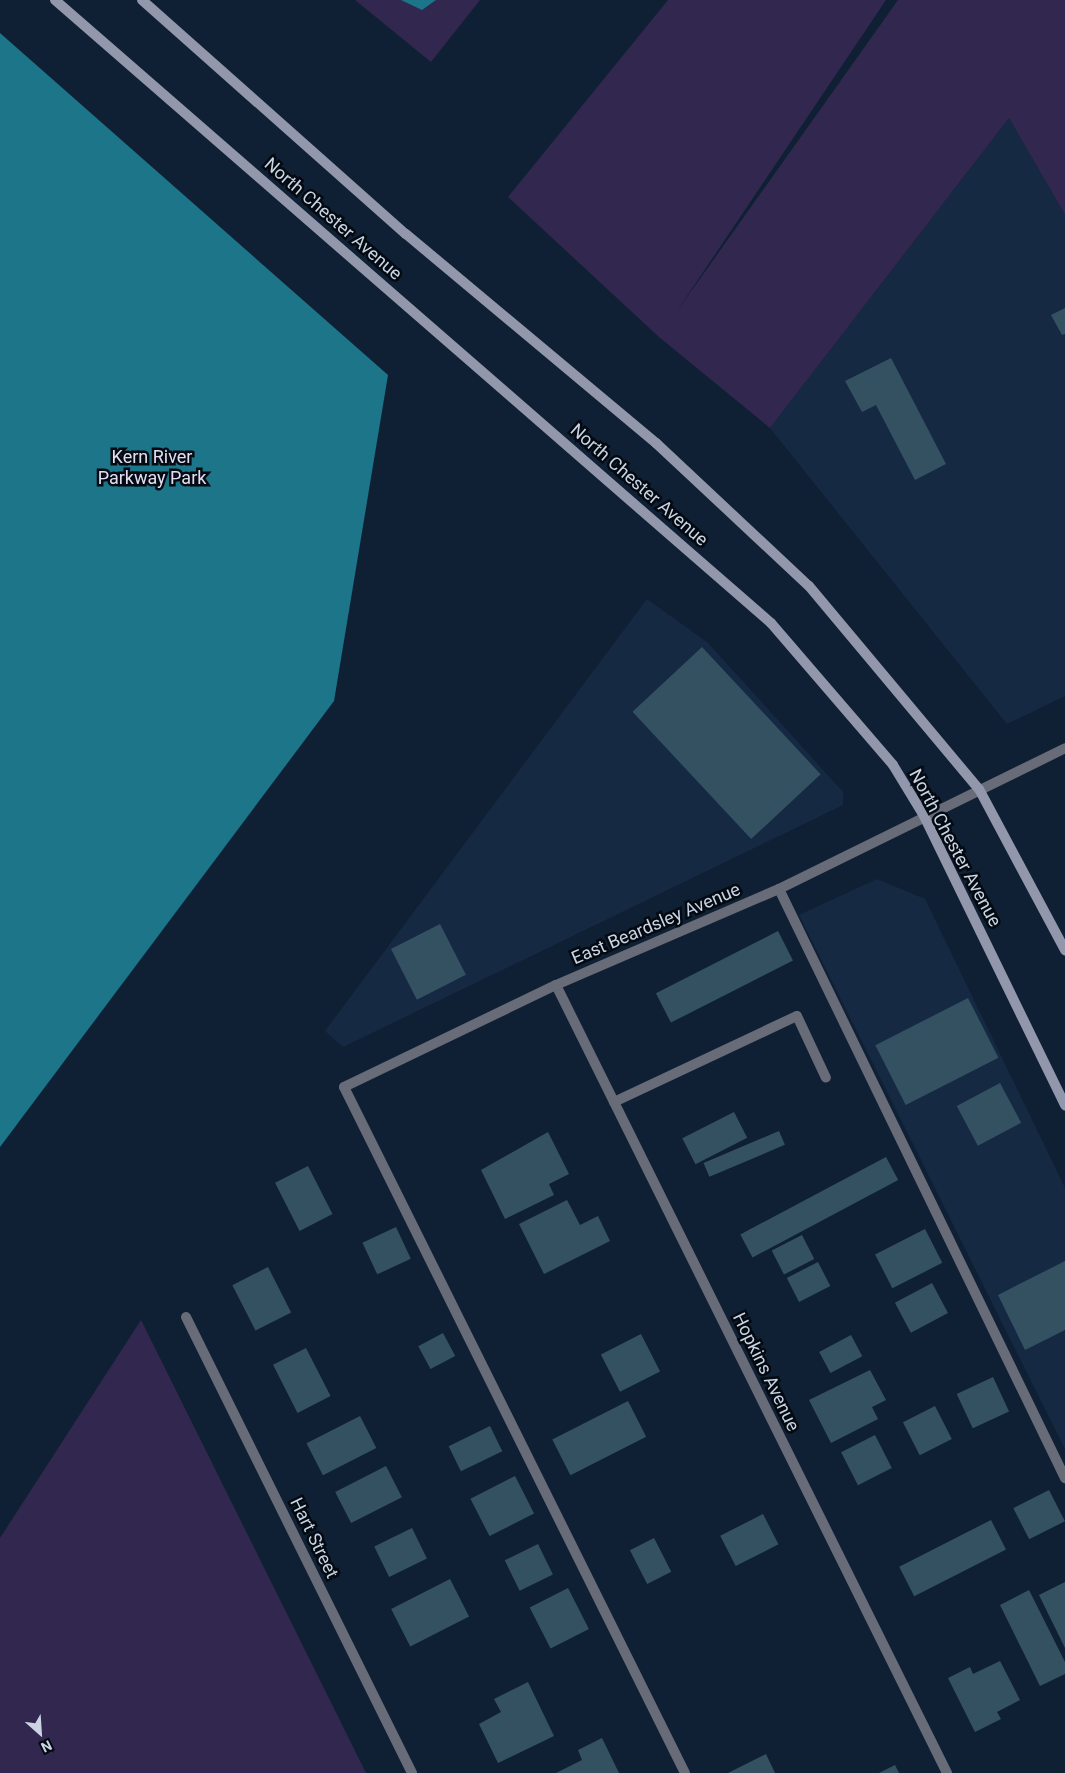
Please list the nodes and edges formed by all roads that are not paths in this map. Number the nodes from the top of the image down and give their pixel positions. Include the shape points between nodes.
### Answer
1 (56, 0) edge
2 (142, 0) edge
3 (1065, 748) edge
4 (979, 789) junction
5 (924, 816) junction
6 (779, 889) junction
7 (1065, 950) edge
8 (556, 985) junction
9 (826, 1078) dead end
10 (614, 1102) junction
11 (1065, 1105) edge
12 (186, 1317) dead end
13 (1065, 1478) edge
14 (412, 1773) edge
15 (685, 1773) edge
16 (947, 1773) edge

1 - 5 main road, North Chester Avenue via 771,623 893,764
2 - 4 main road, North Chester Avenue via 406,234 656,443 809,586
3 - 4 street, East Beardsley Avenue
4 - 5 street, East Beardsley Avenue
4 - 7 main road, North Chester Avenue
5 - 6 street, East Beardsley Avenue
5 - 11 main road, North Chester Avenue
6 - 8 street, East Beardsley Avenue
6 - 13 street
8 - 10 street, Hopkins Avenue
8 - 15 street, East Beardsley Avenue via 344,1087
9 - 10 street via 797,1016
10 - 16 street, Hopkins Avenue
12 - 14 street, Hart Street

